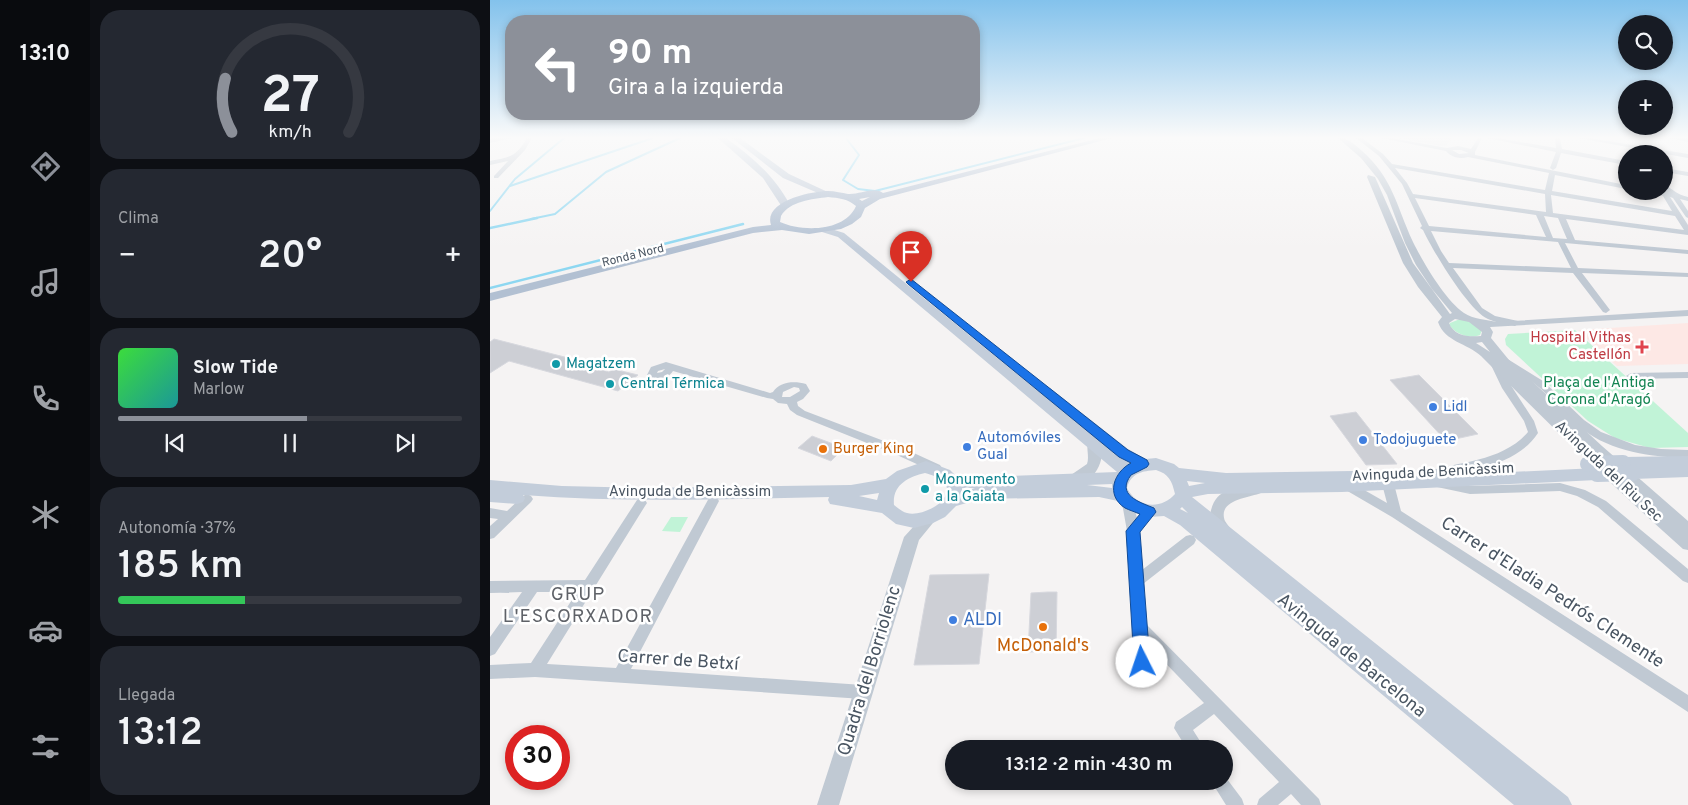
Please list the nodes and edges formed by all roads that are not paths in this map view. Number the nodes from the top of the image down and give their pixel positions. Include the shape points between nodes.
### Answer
1 (767, 176) edge
2 (785, 176) edge
3 (946, 176) edge
4 (961, 176) edge
5 (1370, 176) edge
6 (1379, 176) edge
7 (1398, 176) edge
8 (1449, 176) edge
9 (1552, 176) edge
10 (1578, 176) edge
11 (1587, 176) edge
12 (1618, 181) edge
13 (1618, 184) edge
14 (1673, 191) edge
15 (1548, 192) junction
16 (828, 194) junction
17 (1688, 194) edge
18 (1412, 196) junction
19 (1675, 196) joint
20 (849, 197) junction
21 (1688, 199) edge
22 (1670, 200) edge
23 (785, 205) junction
24 (861, 206) junction
25 (1539, 213) junction
26 (1550, 214) junction
27 (1678, 214) junction
28 (1560, 216) junction
29 (1688, 216) edge
30 (778, 222) junction
31 (846, 222) junction
32 (1424, 228) junction
33 (825, 230) junction
34 (1688, 232) edge
35 (1550, 239) junction
36 (1560, 240) junction
37 (1572, 241) junction
38 (1688, 252) edge
39 (1446, 265) junction
40 (1576, 270) junction
41 (1688, 275) edge
42 (490, 292) edge
43 (490, 299) edge
44 (1606, 310) dead end
45 (1688, 314) edge
46 (1448, 318) junction
47 (1480, 323) junction
48 (1519, 324) junction
49 (1462, 339) junction
50 (1500, 361) junction
51 (669, 370) dead end
52 (1688, 375) edge
53 (1631, 376) dead end
54 (776, 395) junction
55 (791, 401) junction
56 (1094, 443) junction
57 (901, 452) junction
58 (1688, 454) edge
59 (1688, 462) edge
60 (1142, 464) junction
61 (1628, 468) junction
62 (909, 470) junction
63 (1688, 471) edge
64 (1178, 474) junction
65 (1124, 475) junction
66 (948, 476) junction
67 (1429, 479) junction
68 (1073, 480) junction
69 (1388, 484) junction
70 (889, 485) junction
71 (490, 486) edge
72 (1348, 486) junction
73 (1256, 489) junction
74 (1183, 495) junction
75 (490, 496) edge
76 (527, 499) junction
77 (1125, 500) junction
78 (951, 501) junction
79 (641, 502) junction
80 (713, 502) junction
81 (886, 508) junction
82 (1158, 511) junction
83 (490, 513) edge
84 (1396, 514) junction
85 (509, 516) junction
86 (930, 518) junction
87 (903, 520) junction
88 (1688, 530) edge
89 (1133, 531) junction
90 (490, 534) edge
91 (912, 536) junction
92 (1226, 536) junction
93 (1190, 540) dead end
94 (1688, 544) edge
95 (1688, 577) edge
96 (1137, 581) junction
97 (534, 586) junction
98 (589, 586) junction
99 (490, 587) edge
100 (1140, 627) junction
101 (490, 649) edge
102 (536, 670) junction
103 (490, 672) edge
104 (620, 676) junction
105 (1143, 679) dead end
106 (863, 692) junction
107 (1215, 704) junction
108 (1688, 704) edge
109 (1190, 740) edge
110 (1291, 783) junction
111 (1225, 790) edge
112 (828, 805) edge
113 (1236, 805) edge
114 (1266, 805) edge
115 (1313, 805) edge
116 (1532, 805) edge
117 (1560, 805) edge

1 - 23 main road
2 - 16 main road
3 - 20 main road
4 - 24 main road via 877,197
5 - 46 street via 1408,262
6 - 47 street, Avinguda del Riu Sec via 1434,286
7 - 18 street
8 - 15 street
9 - 15 street
10 - 13 street
11 - 12 street
14 - 17 street
15 - 26 street
15 - 27 street
16 - 20 main road
16 - 23 main road
18 - 25 street
18 - 32 street
19 - 21 street
19 - 29 street
20 - 24 main road
22 - 27 street
23 - 30 main road
24 - 31 main road via 856,216
25 - 26 street
25 - 35 street
26 - 28 street
27 - 34 street
28 - 34 street
28 - 37 street
30 - 33 main road via 795,231
30 - 42 main road, Ronda Nord via 750,226
30 - 43 main road, Ronda Nord
31 - 33 main road
31 - 60 main road via 850,232 1123,454
32 - 35 street
32 - 39 street
33 - 56 main road via 841,235
35 - 36 street
36 - 37 street
36 - 40 street
37 - 38 street
39 - 40 street
39 - 47 street
40 - 41 street
40 - 44 street
45 - 48 street
46 - 47 street
46 - 49 street, Avinguda del Riu Sec via 1443,322 1444,328
47 - 48 street
47 - 48 street via 1501,321
47 - 49 street via 1476,341
47 - 50 street, Avinguda del Riu Sec
49 - 50 street, Avinguda del Riu Sec
50 - 58 street via 1543,386 1586,427 1613,442 1641,451
50 - 67 street via 1507,388 1529,421 1533,433 1527,442 1490,460
50 - 88 street, Avinguda del Riu Sec via 1634,485
50 - 94 street, Avinguda del Riu Sec via 1621,486
51 - 54 street
52 - 53 street
54 - 55 street via 783,402
54 - 55 street via 786,386 803,386 805,391
55 - 57 street via 801,413
56 - 65 main road
56 - 68 street via 1095,464 1088,473
57 - 62 street
57 - 66 street
59 - 61 main road, Avinguda de Benicàssim
60 - 64 main road via 1164,466
60 - 65 main road
61 - 63 main road, Avinguda de Benicàssim
61 - 67 main road, Avinguda de Benicàssim, bridge
62 - 66 main road via 926,467
62 - 70 main road
64 - 67 main road, Avinguda de Benicàssim via 1226,479
64 - 74 main road via 1183,483
65 - 68 main road
65 - 77 main road via 1120,487
66 - 68 main road via 982,484
66 - 78 main road via 955,490
67 - 69 main road, Avinguda de Benicàssim
67 - 95 street, Avinguda de Benicàssim via 1470,490 1560,487 1581,493 1602,504
69 - 72 main road, Avinguda de Benicàssim
69 - 84 street
70 - 71 main road, Avinguda de Benicàssim via 851,491 647,494
70 - 81 main road via 884,498
72 - 73 main road, Avinguda de Benicàssim
72 - 84 street, Carrer d'Eladia Pedrós Clemente
73 - 74 main road, Avinguda de Benicàssim via 1208,488
73 - 92 street via 1228,496 1219,505 1217,520
74 - 82 main road via 1175,506
74 - 92 main road, Avinguda de Barcelona via 1196,511
75 - 76 main road, Avinguda de Benicàssim
76 - 79 main road, Avinguda de Benicàssim
76 - 85 street
77 - 78 main road via 1099,491 981,493
77 - 82 main road
77 - 89 street
78 - 86 main road
79 - 80 main road, Avinguda de Benicàssim
79 - 98 street
80 - 81 main road, Avinguda de Benicàssim via 849,500
80 - 104 street
81 - 87 main road
82 - 89 street
82 - 116 main road, Avinguda de Barcelona via 1186,520
83 - 85 street
84 - 108 street, Carrer d'Eladia Pedrós Clemente
85 - 90 street
86 - 87 main road
86 - 91 street, Quadra del Borriolenc
87 - 91 street
89 - 96 street
91 - 106 street, Quadra del Borriolenc
92 - 117 main road, Avinguda de Barcelona
93 - 96 street
96 - 100 street
97 - 98 street
97 - 99 street
97 - 101 street
98 - 102 street
100 - 105 street
100 - 107 street
102 - 103 street, Carrer de Betxí
102 - 104 street, Carrer de Betxí
104 - 106 street, Carrer de Betxí
106 - 112 street, Quadra del Borriolenc
107 - 109 street via 1182,728
107 - 110 street
110 - 114 street
110 - 115 street
111 - 113 street

